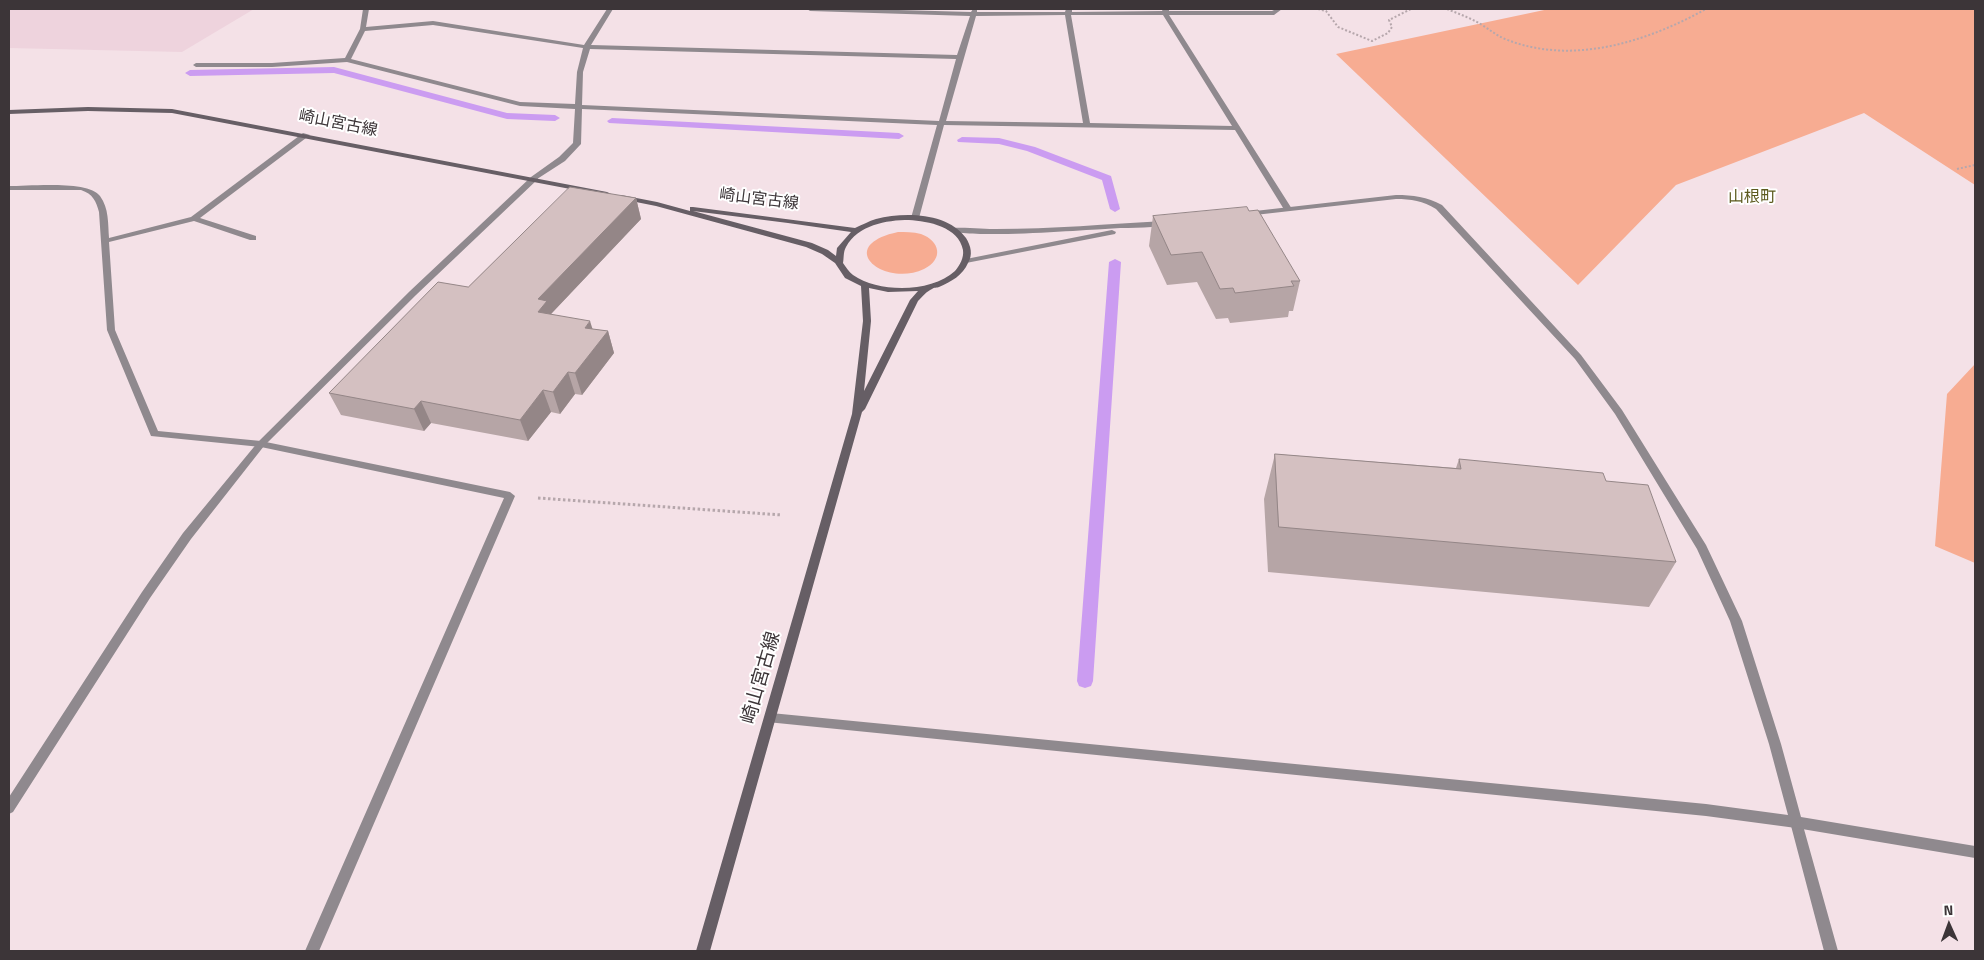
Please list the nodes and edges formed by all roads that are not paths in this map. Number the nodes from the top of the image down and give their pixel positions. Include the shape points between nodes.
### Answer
1 (366, 9) edge
2 (610, 9) edge
3 (810, 9) edge
4 (1279, 9) edge
5 (1068, 11) edge
6 (1165, 11) edge
7 (975, 12) edge
8 (363, 28) junction
9 (587, 47) junction
10 (960, 57) junction
11 (346, 60) junction
12 (196, 65) dead end
13 (580, 107) junction
14 (9, 112) edge
15 (942, 123) junction
16 (1087, 125) junction
17 (1236, 128) junction
18 (306, 135) junction
19 (534, 179) junction
20 (9, 188) edge
21 (657, 204) junction
22 (1288, 209) junction
23 (1240, 214) edge
24 (915, 218) junction
25 (194, 219) junction
26 (1173, 222) edge
27 (1144, 225) junction
28 (951, 229) junction
29 (857, 230) junction
30 (253, 238) dead end
31 (105, 241) junction
32 (966, 261) junction
33 (839, 262) junction
34 (865, 286) junction
35 (926, 288) junction
36 (857, 414) junction
37 (261, 444) junction
38 (770, 718) junction
39 (9, 808) edge
40 (1796, 822) junction
41 (1975, 852) edge
42 (312, 951) edge
43 (703, 951) edge
44 (1831, 951) edge

1 - 8 street
2 - 9 street
3 - 7 street
4 - 6 street via 1274,13
5 - 6 street
5 - 7 street
5 - 16 street
6 - 17 street
7 - 10 street
8 - 9 street via 433,23
8 - 11 street
9 - 10 street
9 - 13 street via 580,72
10 - 15 street
11 - 12 street
11 - 13 street via 520,104
13 - 15 street
13 - 19 street via 577,144
14 - 18 main road, 崎山宮古線 via 88,109 172,111
15 - 16 street
15 - 24 street
16 - 17 street
17 - 22 street
18 - 19 main road, 崎山宮古線
18 - 25 street
19 - 21 main road, 崎山宮古線
19 - 37 street via 406,299
20 - 31 street via 91,190 99,196
21 - 29 main road, 崎山宮古線
21 - 33 main road, 崎山宮古線 via 809,245
22 - 23 street
22 - 40 street via 1396,197 1429,201 1578,357 1619,412 1706,556 1736,621 1776,744
24 - 28 main road, 崎山宮古線
24 - 29 main road, 崎山宮古線 via 884,220
25 - 30 street
25 - 31 street
26 - 27 street
27 - 28 street via 1013,231
27 - 32 street
28 - 32 main road via 965,244
29 - 33 main road, 崎山宮古線 via 845,239 839,250
31 - 37 street via 111,330 154,434
32 - 35 main road, 崎山宮古線 via 952,277
33 - 34 main road, 崎山宮古線 via 852,279
34 - 35 main road, 崎山宮古線 via 894,292
34 - 36 main road, 崎山宮古線 via 867,321
35 - 36 main road, 崎山宮古線 via 914,300
36 - 38 main road, 崎山宮古線
37 - 39 street via 187,536 146,595
37 - 42 street via 510,496
38 - 40 street via 1706,810
38 - 43 main road, 崎山宮古線
40 - 41 street
40 - 44 street

